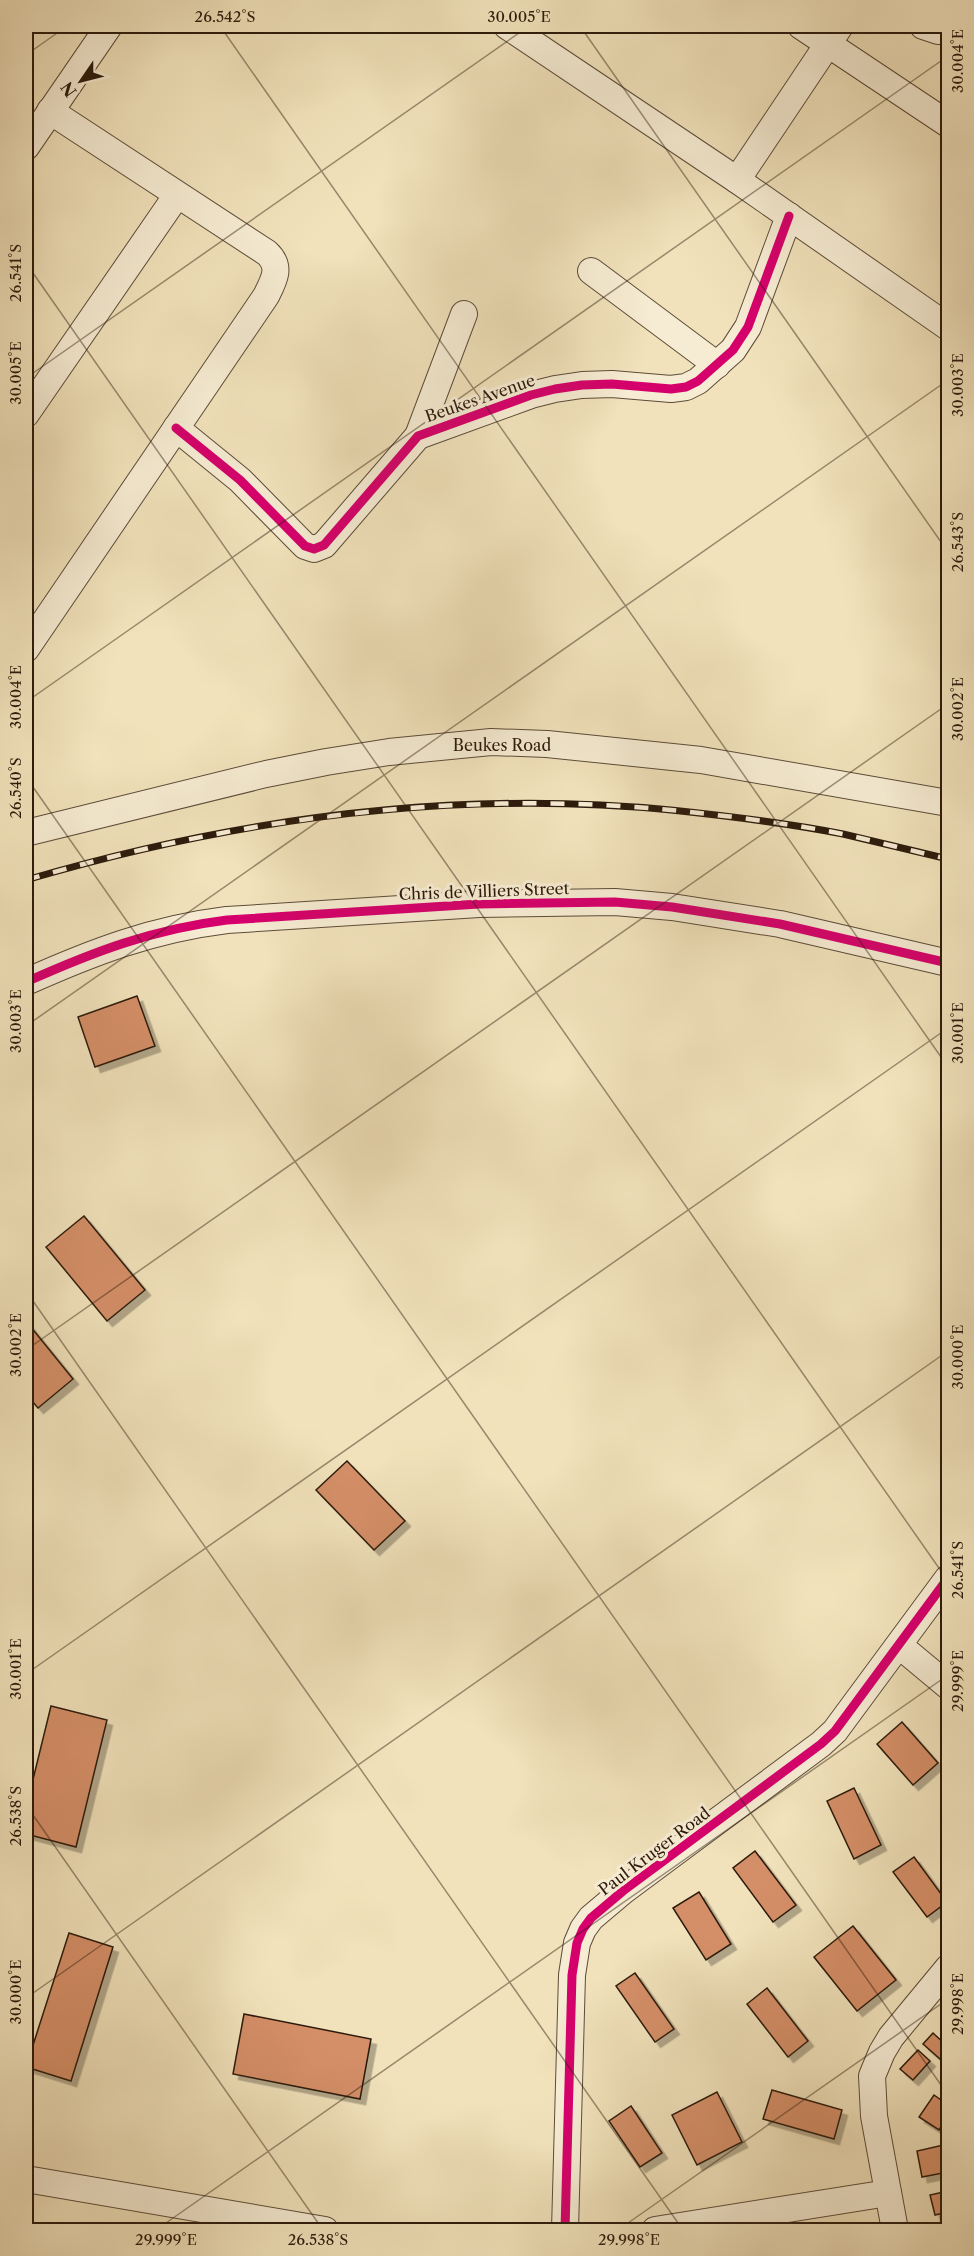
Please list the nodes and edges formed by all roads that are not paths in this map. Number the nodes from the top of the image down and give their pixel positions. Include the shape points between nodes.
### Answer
1 (110, 26) edge
2 (507, 26) edge
3 (801, 26) edge
4 (923, 26) edge
5 (948, 30) edge
6 (833, 34) edge
7 (50, 111) junction
8 (948, 124) edge
9 (26, 147) edge
10 (737, 180) junction
11 (177, 195) junction
12 (789, 216) junction
13 (591, 271) dead end
14 (464, 314) dead end
15 (948, 327) edge
16 (717, 365) junction
17 (26, 414) edge
18 (176, 428) junction
19 (418, 436) junction
20 (29, 636) edge
21 (948, 803) edge
22 (26, 833) edge
23 (948, 963) edge
24 (26, 982) edge
25 (948, 1578) edge
26 (900, 1646) junction
27 (948, 1686) edge
28 (948, 1968) edge
29 (26, 2179) edge
30 (888, 2193) junction
31 (325, 2230) edge
32 (565, 2230) edge
33 (655, 2230) edge
34 (895, 2230) edge

1 - 7 street
2 - 10 street
3 - 6 street
4 - 5 street
6 - 8 street
6 - 10 street
7 - 9 street
7 - 11 street
10 - 12 street
11 - 17 street
11 - 18 street via 267,253 276,264 276,278
12 - 15 street
12 - 16 street, Beukes Avenue via 748,327
13 - 16 street
14 - 19 street
16 - 19 street, Beukes Avenue via 686,387 612,384 555,389
18 - 19 street, Beukes Avenue via 240,480 297,540 314,549 328,541
18 - 20 street
21 - 22 street, Beukes Road via 701,760 491,742 326,762
23 - 24 street, Chris de Villiers Street via 780,924 672,907 615,902 479,904 187,925 136,938
25 - 26 street, Paul Kruger Road
26 - 27 street
26 - 32 street, Paul Kruger Road via 821,1744 623,1891 583,1929 572,1976
28 - 30 street via 891,2037 872,2076 874,2116
29 - 31 street
30 - 33 street
30 - 34 street

